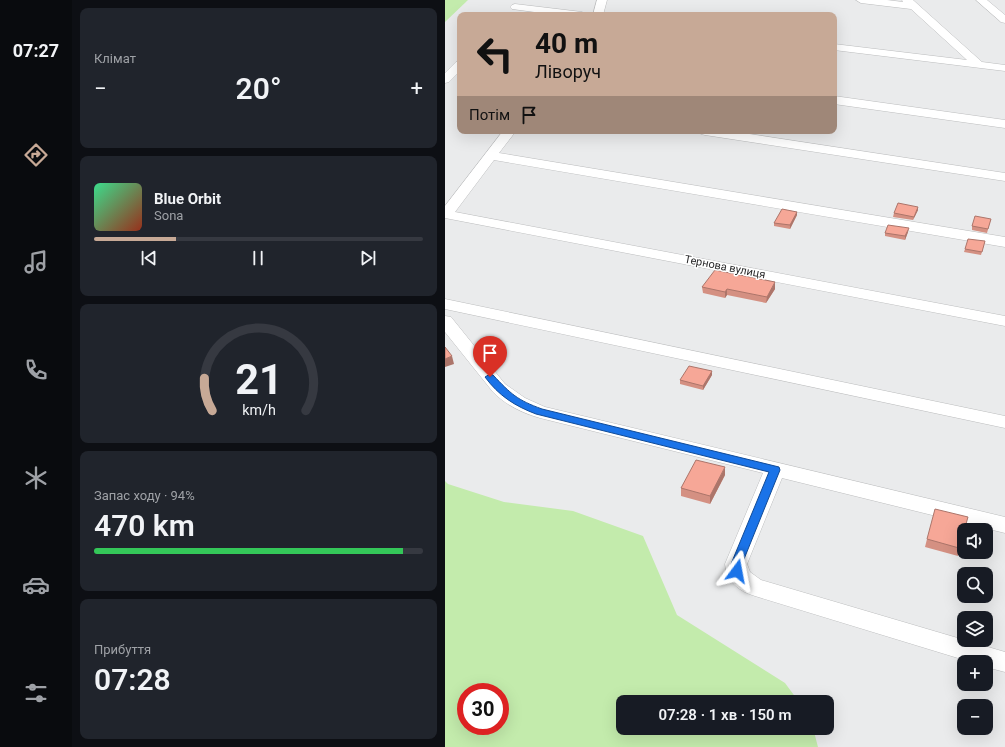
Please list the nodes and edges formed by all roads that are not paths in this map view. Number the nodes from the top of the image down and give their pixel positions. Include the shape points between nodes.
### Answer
1 (602, 0) edge
2 (861, 0) edge
3 (981, 0) edge
4 (911, 3) edge
5 (516, 4) edge
6 (509, 12) edge
7 (564, 12) edge
8 (599, 12) edge
9 (1005, 20) edge
10 (837, 46) edge
11 (979, 65) junction
12 (457, 67) edge
13 (1005, 68) edge
14 (445, 80) edge
15 (837, 100) edge
16 (1005, 124) edge
17 (508, 134) edge
18 (725, 134) edge
19 (491, 156) junction
20 (1005, 177) edge
21 (445, 214) edge
22 (1005, 242) edge
23 (445, 304) edge
24 (445, 321) edge
25 (1005, 321) edge
26 (1005, 422) edge
27 (775, 470) junction
28 (1005, 525) edge
29 (1005, 662) edge

1 - 8 street
2 - 4 street
3 - 9 street
4 - 11 street
5 - 6 street
5 - 7 street
10 - 11 street
11 - 13 street
12 - 14 street
15 - 16 street
17 - 19 street
18 - 20 street
19 - 21 street
19 - 22 street
21 - 25 street, Тернова вулиця
23 - 26 street
24 - 27 street via 499,388 522,405 540,412
27 - 28 street
27 - 29 street via 736,564 737,571 746,583

